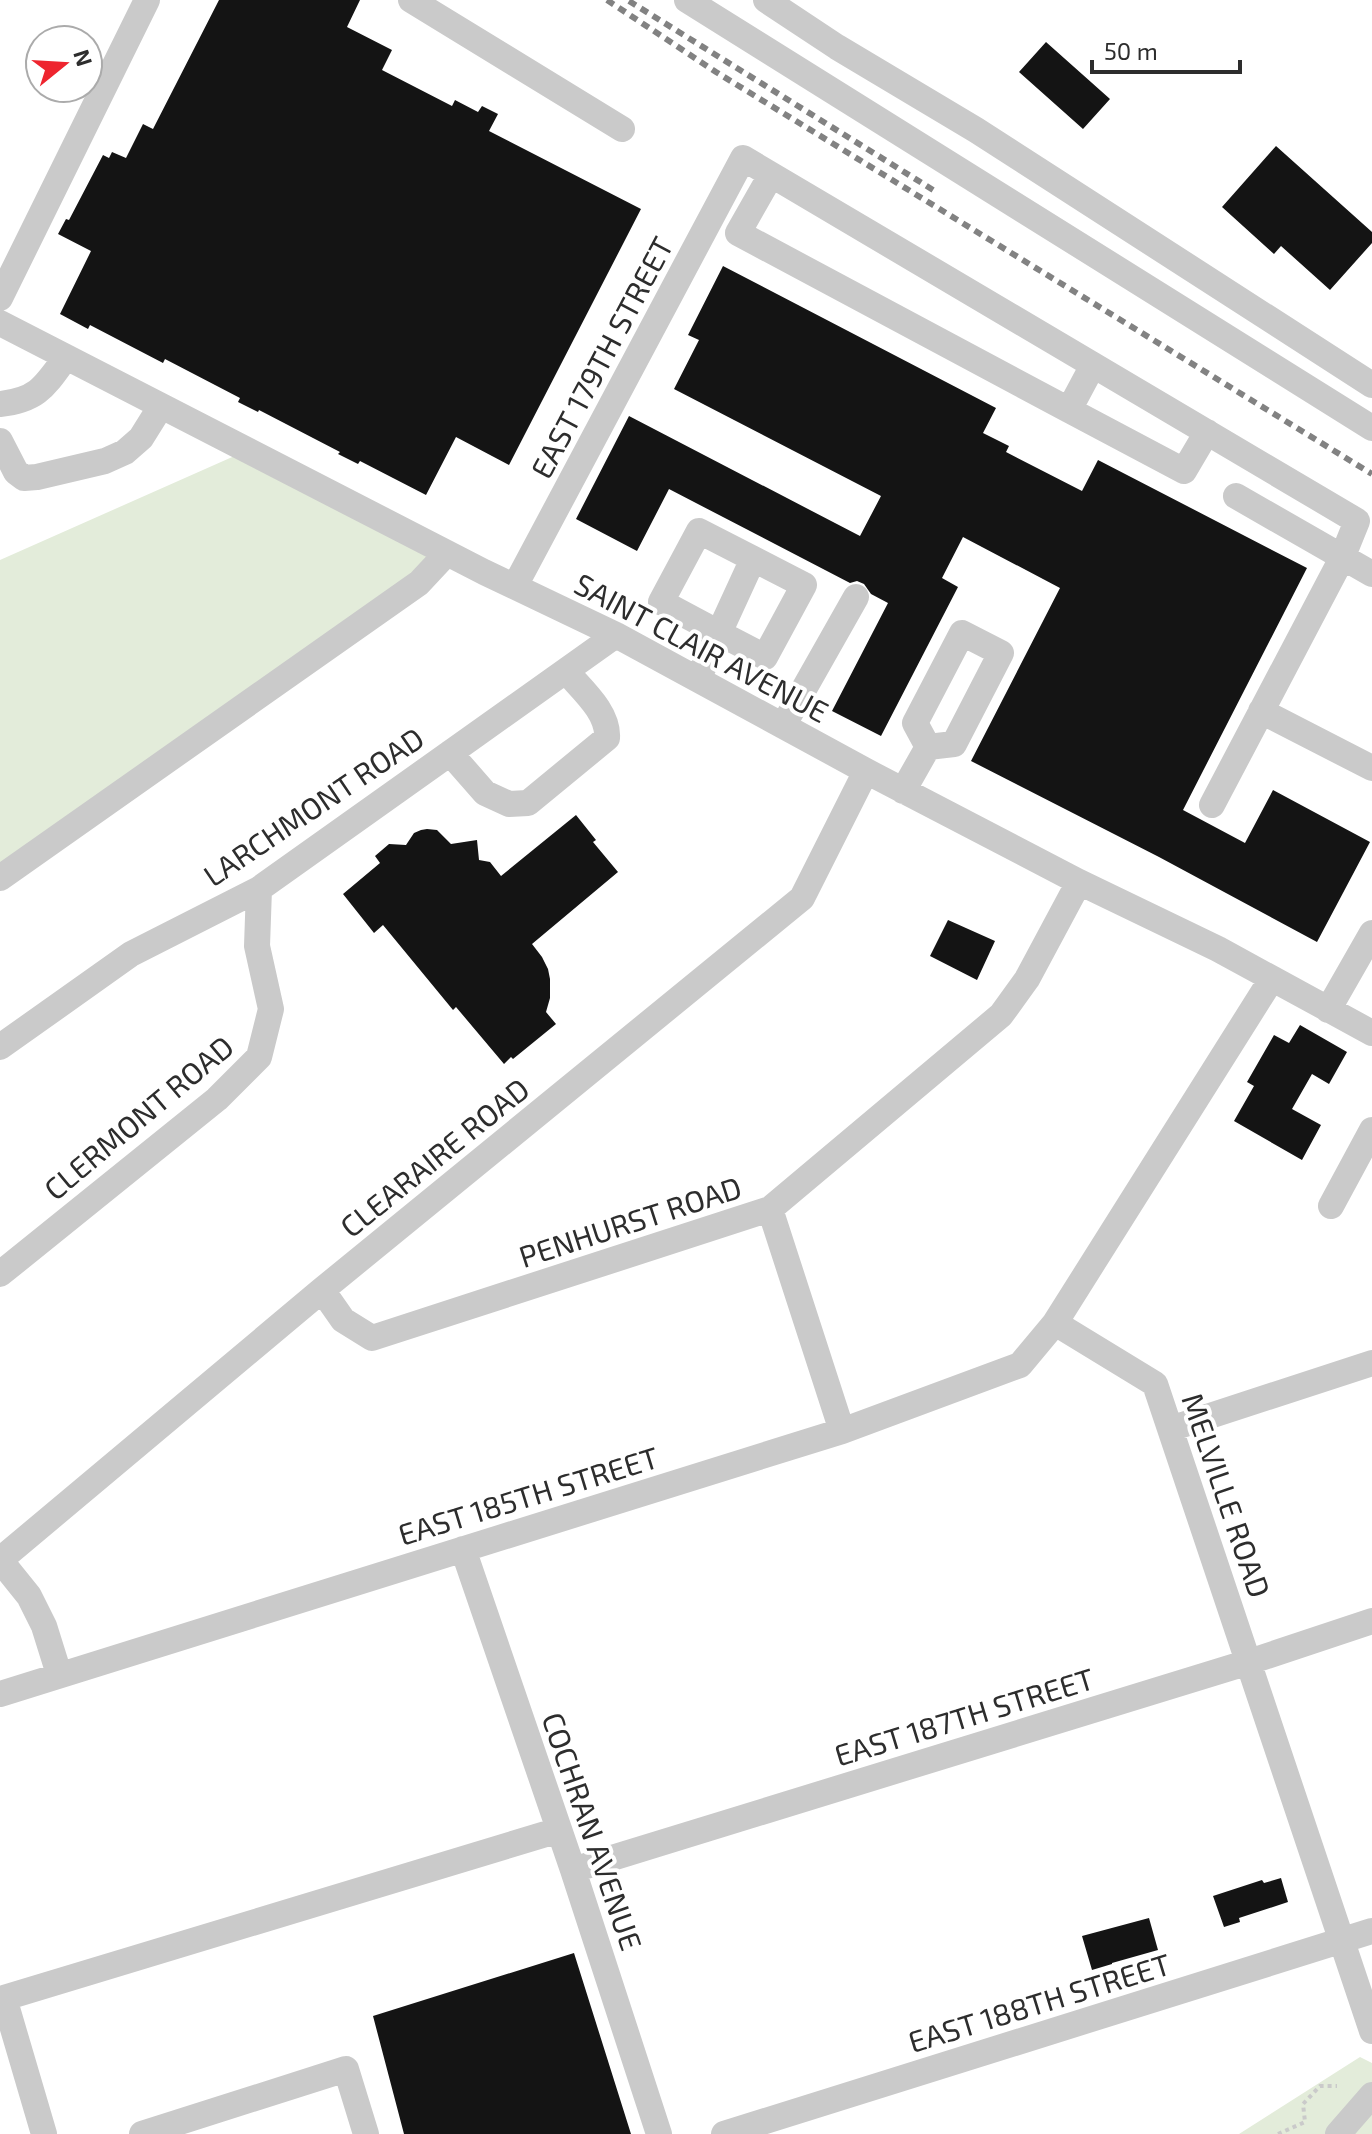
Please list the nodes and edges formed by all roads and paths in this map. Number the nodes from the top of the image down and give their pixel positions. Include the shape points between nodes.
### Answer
1 (147, 0) edge
2 (411, 0) edge
3 (687, 0) edge
4 (766, 0) edge
5 (622, 129) dead end
6 (771, 175) junction
7 (0, 298) edge
8 (0, 323) edge
9 (66, 357) junction
10 (1093, 365) junction
11 (1372, 385) edge
12 (0, 404) edge
13 (161, 406) junction
14 (1069, 410) junction
15 (1372, 428) edge
16 (1207, 432) junction
17 (0, 441) edge
18 (1236, 496) dead end
19 (447, 553) junction
20 (1342, 558) junction
21 (753, 559) junction
22 (1372, 574) edge
23 (515, 586) junction
24 (856, 597) dead end
25 (719, 633) junction
26 (616, 635) junction
27 (566, 671) junction
28 (698, 679) junction
29 (1261, 711) junction
30 (783, 726) junction
31 (928, 747) dead end
32 (450, 753) junction
33 (1372, 768) edge
34 (866, 771) junction
35 (903, 791) junction
36 (1212, 805) dead end
37 (0, 878) edge
38 (1079, 882) junction
39 (259, 889) junction
40 (1372, 933) edge
41 (1271, 980) junction
42 (1328, 1010) junction
43 (1372, 1033) edge
44 (0, 1047) edge
45 (1372, 1130) edge
46 (1331, 1206) dead end
47 (770, 1209) junction
48 (0, 1274) edge
49 (322, 1290) junction
50 (1055, 1323) junction
51 (1372, 1363) edge
52 (1170, 1429) junction
53 (842, 1431) junction
54 (463, 1549) junction
55 (0, 1560) edge
56 (1372, 1621) edge
57 (1249, 1662) junction
58 (59, 1674) junction
59 (0, 1694) edge
60 (559, 1830) junction
61 (573, 1870) junction
62 (1372, 1931) edge
63 (1341, 1941) junction
64 (1372, 2031) edge
65 (1337, 2086) dead end
66 (1372, 2095) edge
67 (44, 2134) edge
68 (142, 2134) edge
69 (366, 2134) edge
70 (659, 2134) edge
71 (724, 2134) edge
72 (1278, 2134) edge
73 (1338, 2134) edge

1 - 7 street
2 - 5 street
3 - 15 street
4 - 11 street
6 - 10 street
6 - 14 street via 738,233
6 - 23 street, EAST 179TH STREET via 743,158
8 - 9 street, SAINT CLAIR AVENUE
9 - 12 street via 44,388 18,402
9 - 13 street, SAINT CLAIR AVENUE
10 - 14 street
10 - 16 street
13 - 17 street via 125,452 37,477 16,472
13 - 19 street, SAINT CLAIR AVENUE
14 - 16 street via 1184,471
16 - 20 street via 1357,521
18 - 20 street
19 - 23 street, SAINT CLAIR AVENUE
19 - 37 street via 419,583
20 - 22 street
20 - 29 street
21 - 25 street
21 - 25 street via 804,585 765,657
21 - 25 street via 699,531 661,602
23 - 26 street, SAINT CLAIR AVENUE
24 - 30 street
25 - 28 street
26 - 27 street, LARCHMONT ROAD
26 - 28 street, SAINT CLAIR AVENUE
27 - 32 street, LARCHMONT ROAD
27 - 32 street via 596,707 608,727 607,738 528,803 509,804 485,793
28 - 30 street, SAINT CLAIR AVENUE
29 - 33 street
29 - 36 street
30 - 34 street, SAINT CLAIR AVENUE
31 - 35 street
32 - 39 street, LARCHMONT ROAD
34 - 35 street, SAINT CLAIR AVENUE
34 - 49 street, CLEARAIRE ROAD via 802,898
35 - 38 street, SAINT CLAIR AVENUE
38 - 41 street, SAINT CLAIR AVENUE
38 - 47 street, PENHURST ROAD via 1027,979 1001,1015
39 - 44 street, LARCHMONT ROAD via 131,954
39 - 48 street, CLERMONT ROAD via 257,946 271,1009 259,1057 217,1099
40 - 42 street
41 - 42 street, SAINT CLAIR AVENUE
41 - 50 street
42 - 43 street, SAINT CLAIR AVENUE
45 - 46 street
47 - 49 street, PENHURST ROAD via 372,1338 343,1320
47 - 53 street
49 - 55 street, CLEARAIRE ROAD
50 - 52 street, MELVILLE ROAD via 1155,1384
50 - 53 street, EAST 185TH STREET via 1020,1365
51 - 52 street
52 - 57 street, MELVILLE ROAD
53 - 54 street, EAST 185TH STREET
54 - 58 street, EAST 185TH STREET
54 - 60 street, COCHRAN AVENUE
55 - 58 street via 29,1596
56 - 57 street, EAST 187TH STREET
57 - 61 street, EAST 187TH STREET
57 - 63 street, MELVILLE ROAD
58 - 59 street, EAST 185TH STREET
60 - 61 street, COCHRAN AVENUE
60 - 67 street via 4,1998
61 - 70 street, COCHRAN AVENUE
62 - 63 street, EAST 188TH STREET
63 - 64 street, MELVILLE ROAD
63 - 71 street, EAST 188TH STREET
65 - 72 path via 1320,2086 1303,2104 1305,2122
66 - 73 street
68 - 69 street via 346,2069

